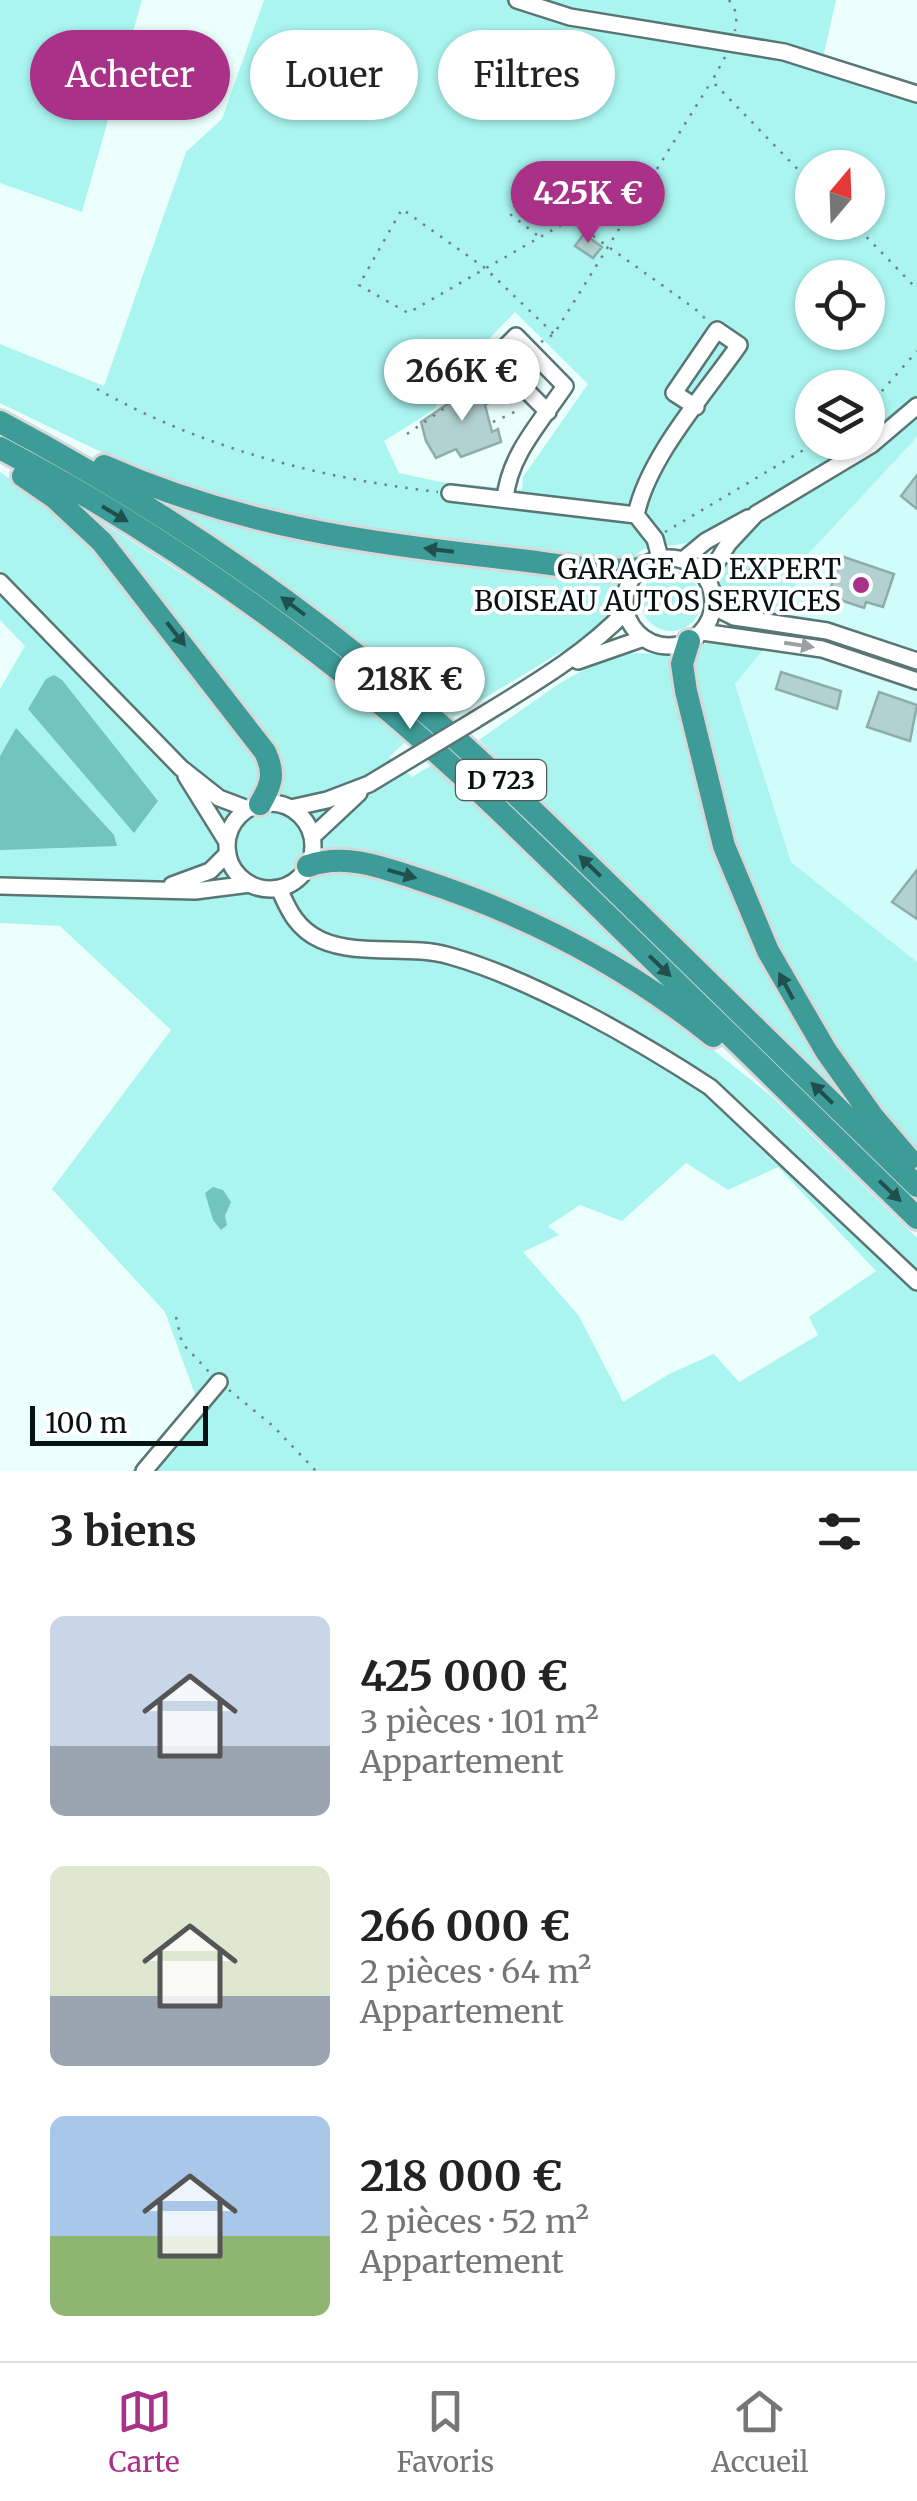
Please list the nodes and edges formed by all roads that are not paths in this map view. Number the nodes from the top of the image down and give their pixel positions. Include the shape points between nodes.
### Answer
1 (517, 0) edge
2 (917, 94) edge
3 (917, 406) edge
4 (696, 407) junction
5 (548, 412) junction
6 (0, 422) edge
7 (31, 439) junction
8 (0, 448) edge
9 (0, 462) edge
10 (450, 493) road end
11 (505, 500) junction
12 (756, 514) junction
13 (636, 515) junction
14 (683, 560) junction
15 (650, 564) junction
16 (706, 578) junction
17 (0, 582) edge
18 (714, 600) junction
19 (626, 611) junction
20 (696, 637) junction
21 (644, 638) junction
22 (917, 661) edge
23 (560, 668) junction
24 (917, 681) edge
25 (181, 768) junction
26 (370, 784) junction
27 (254, 806) junction
28 (291, 808) junction
29 (312, 837) junction
30 (228, 848) junction
31 (308, 866) junction
32 (251, 884) junction
33 (0, 886) edge
34 (156, 888) junction
35 (279, 888) junction
36 (770, 1074) junction
37 (917, 1167) edge
38 (917, 1186) edge
39 (917, 1218) edge
40 (917, 1282) edge
41 (219, 1382) road end
42 (144, 1471) edge

1 - 2 street via 570,17 784,52
3 - 12 street via 871,445
4 - 4 street via 739,345 717,330 674,392
4 - 13 street via 654,465
5 - 5 street via 565,386 516,336 494,358
5 - 11 street via 509,471
6 - 7 highway, D 723
15 -> 7 highway via 610,569 306,532 196,502 53,441
38 -> 7 highway, D 723 via 405,694 205,544
8 -> 36 highway, D 723 via 185,558 358,686 497,808
9 -> 27 highway via 55,498 102,542 265,752 273,780
10 - 11 street
11 - 13 street
12 - 14 street
12 - 16 street
13 - 15 street via 662,534
14 - 15 street
14 - 16 street
15 - 19 street via 627,588
16 - 18 street
17 - 25 street
18 - 20 street
18 - 22 street via 734,617 827,631
19 - 21 street
19 - 23 street
20 - 21 street via 666,646
20 -> 24 street via 822,649
37 -> 20 highway via 826,1051 768,951 719,826 686,691 682,664
21 - 23 street
23 - 26 street, bridge
25 - 27 street via 220,798
25 - 30 street
26 - 28 street
26 - 29 street
27 - 28 street
27 - 30 street via 230,829
28 - 29 street
29 - 31 street
30 - 32 street via 232,866
30 - 34 street via 210,871
31 - 35 street
31 -> 36 highway via 328,859 360,862 510,912 596,955
32 - 34 street
32 - 35 street
33 - 34 street
35 - 40 street via 297,922 321,940 447,955 558,1001 672,1062 738,1112
36 -> 39 highway, D 723
41 - 42 street

